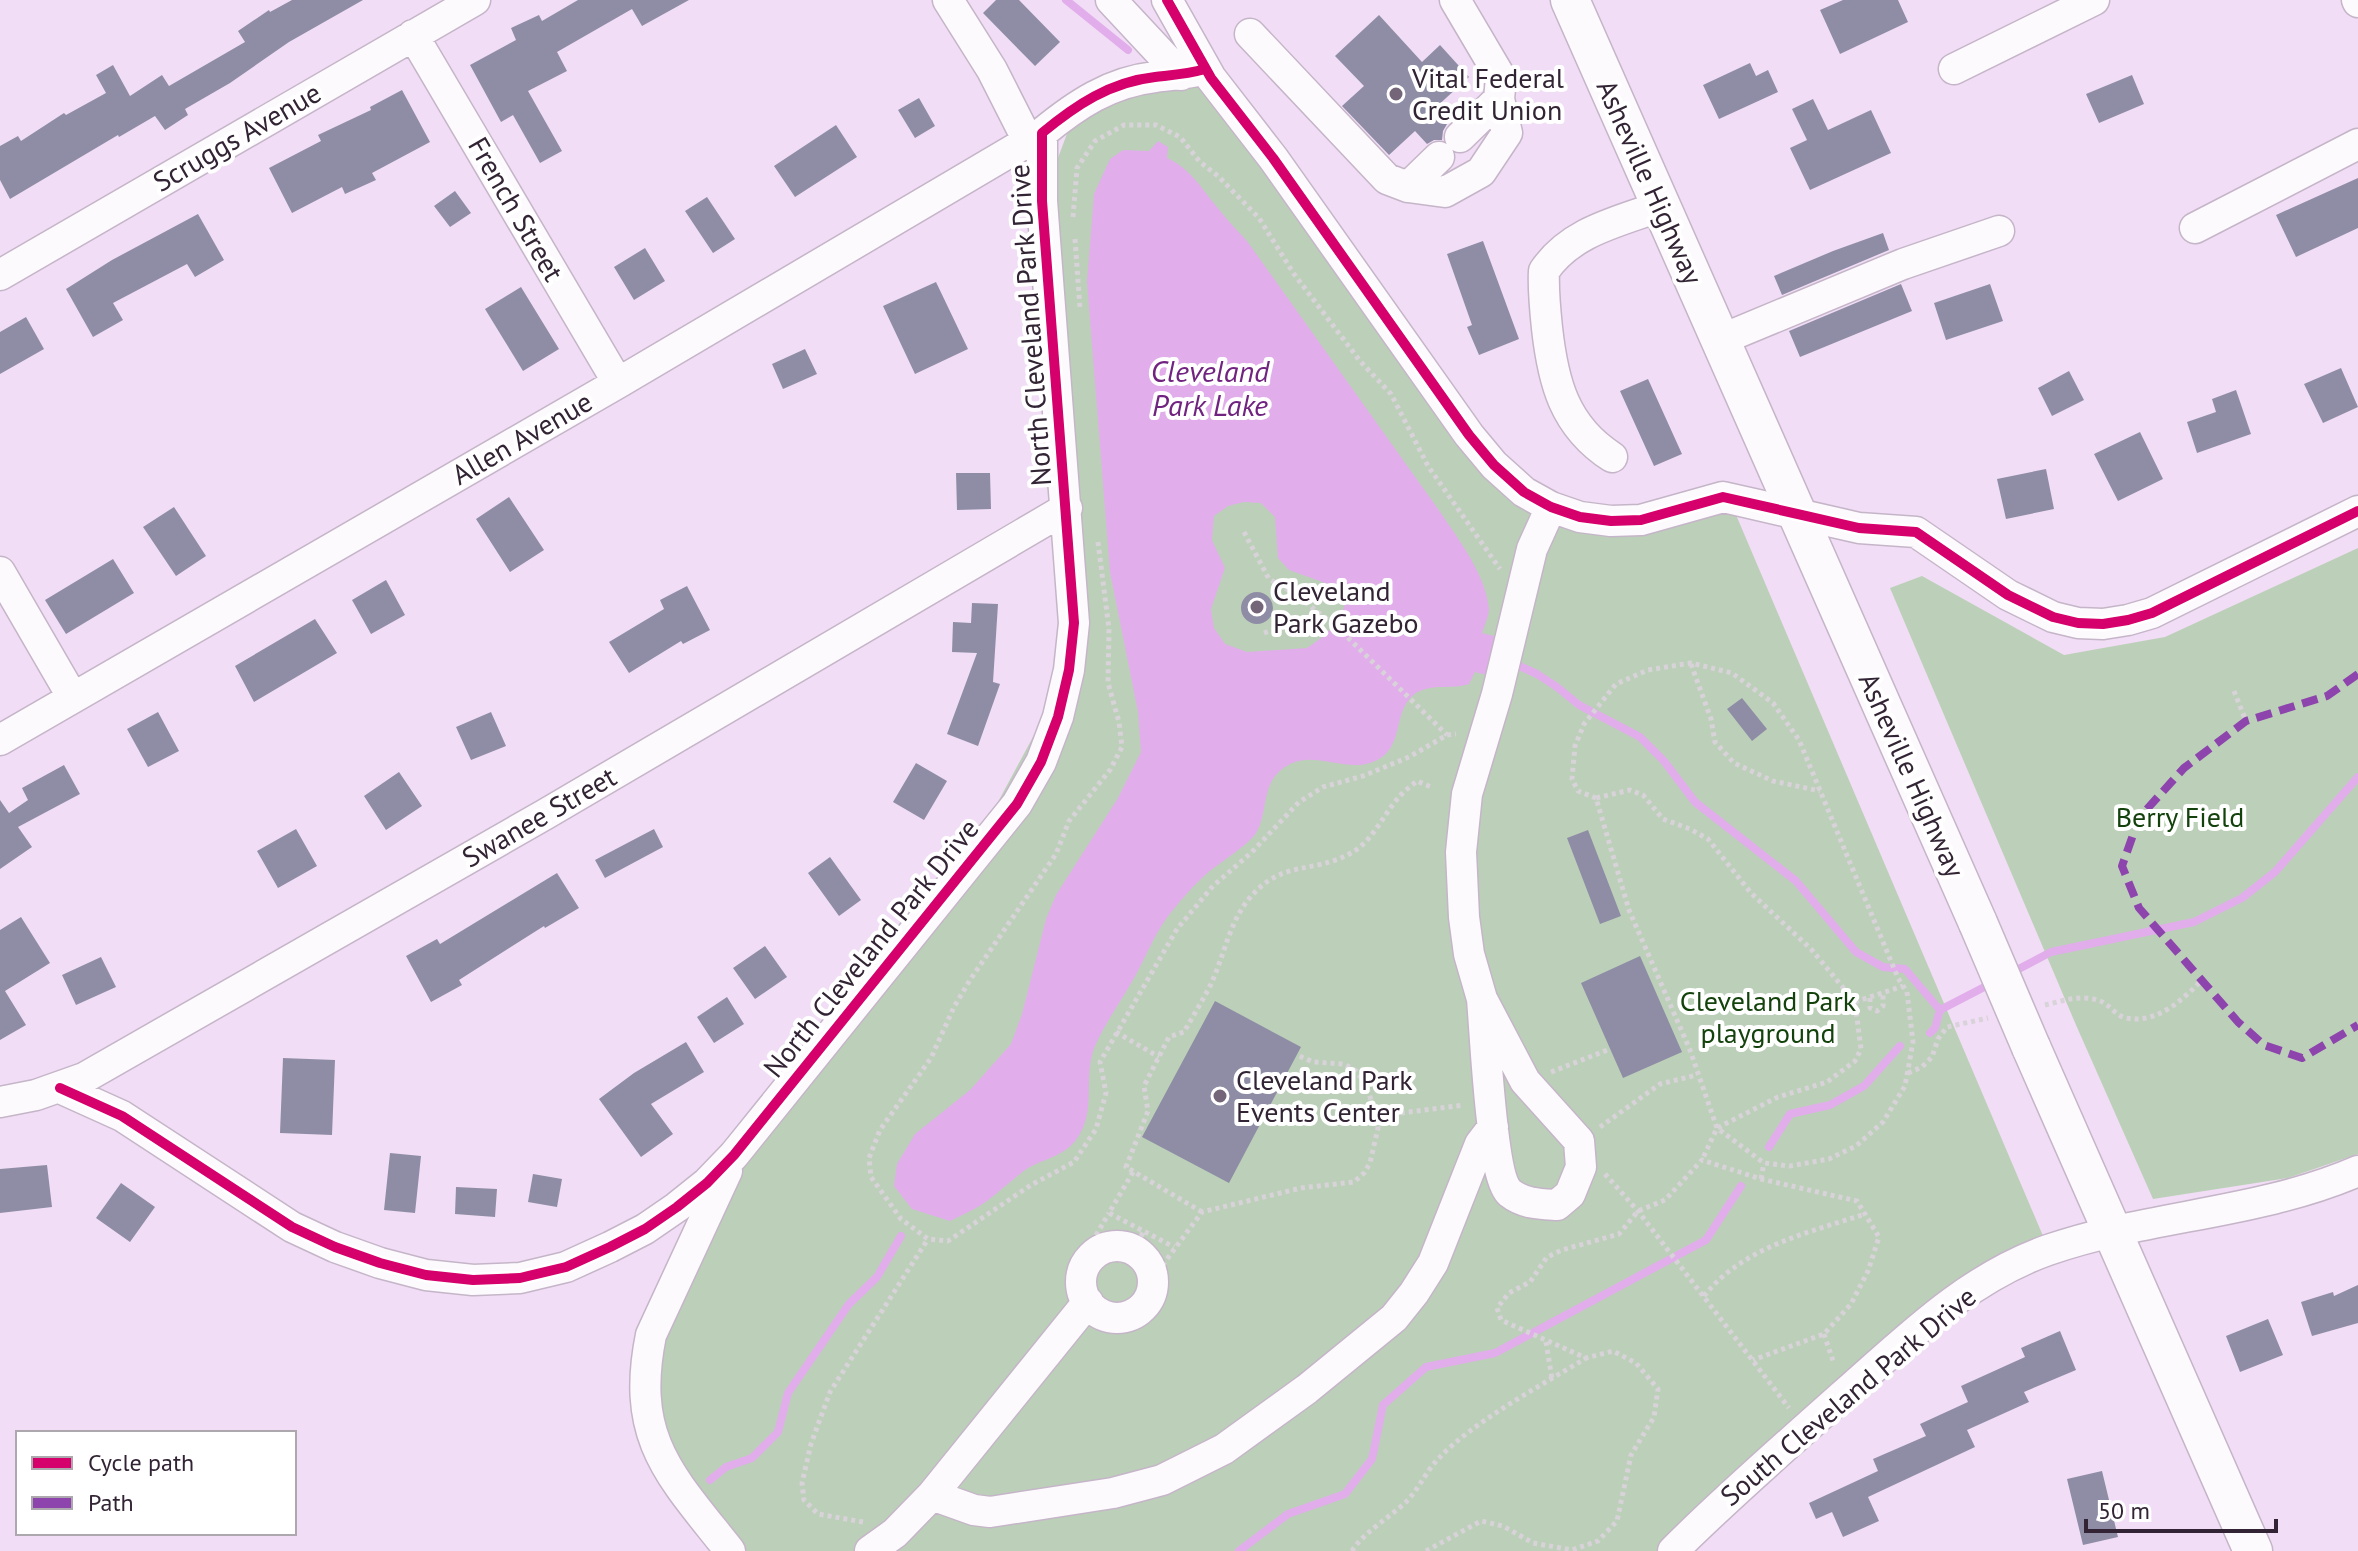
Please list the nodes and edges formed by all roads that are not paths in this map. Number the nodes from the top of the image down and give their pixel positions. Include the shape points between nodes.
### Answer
1 (475, 0) edge
2 (948, 0) edge
3 (1111, 0) edge
4 (1167, 0) edge
5 (1455, 0) edge
6 (1570, 0) edge
7 (2094, 0) edge
8 (1250, 34) dead end
9 (413, 35) junction
10 (1954, 69) dead end
11 (1193, 72) junction
12 (1499, 99) junction
13 (1035, 137) junction
14 (2358, 144) edge
15 (1408, 187) junction
16 (1661, 206) junction
17 (2195, 228) dead end
18 (1999, 231) dead end
19 (0, 275) edge
20 (1720, 340) junction
21 (618, 383) junction
22 (1612, 457) dead end
23 (1551, 507) junction
24 (1067, 508) junction
25 (2358, 511) edge
26 (1797, 514) junction
27 (0, 572) edge
28 (73, 698) junction
29 (0, 740) edge
30 (1482, 999) junction
31 (60, 1088) junction
32 (0, 1102) edge
33 (1484, 1116) junction
34 (734, 1155) junction
35 (2358, 1171) edge
36 (2113, 1232) junction
37 (1088, 1302) junction
38 (932, 1495) junction
39 (730, 1551) edge
40 (870, 1551) edge
41 (1673, 1551) edge
42 (2253, 1551) edge

1 - 9 street, Scruggs Avenue
2 - 13 street
3 - 11 street
4 - 11 street
5 - 12 street via 1501,78
6 - 16 main road, Asheville Highway
7 - 10 street
8 - 15 street via 1387,179
9 - 19 street, Scruggs Avenue
9 - 21 street, French Street
11 - 13 street, North Cleveland Park Drive via 1102,91
11 - 23 street via 1273,158 1469,435 1524,492
12 - 15 street
12 - 15 street via 1507,133 1481,172 1445,192
13 - 21 street, Allen Avenue
13 - 24 street, North Cleveland Park Drive
14 - 17 street
16 - 20 main road, Asheville Highway
16 - 22 street via 1580,236 1544,271 1548,337 1563,402 1583,435
18 - 20 street via 1903,264
20 - 26 main road, Asheville Highway
21 - 28 street, Allen Avenue
23 - 26 street via 1580,517 1641,520 1723,497
23 - 30 street via 1532,549 1467,794 1461,852 1464,917
24 - 31 street, Swanee Street via 531,823
24 - 34 street, North Cleveland Park Drive via 1074,623 1058,717 1041,762 988,842
25 - 26 street via 2152,613 2103,624 2078,623 2030,608 1916,532 1859,528
26 - 36 main road, Asheville Highway, bridge
27 - 28 street
28 - 29 street, Allen Avenue
30 - 33 street
30 - 33 street via 1525,1081 1580,1154 1570,1194 1557,1205 1532,1204 1508,1192
31 - 32 street, Swanee Street
31 - 34 street, North Cleveland Park Drive via 122,1116 306,1233 380,1263 473,1280 520,1278 566,1267 610,1247 677,1207
33 - 38 street via 1467,1182 1433,1263 1394,1318 1224,1449 1162,1480 1113,1493 990,1512
34 - 39 street, North Cleveland Park Drive via 661,1308 651,1335 645,1391 648,1419 669,1472
35 - 36 street, South Cleveland Park Drive via 2268,1201
36 - 41 street, South Cleveland Park Drive via 2012,1265 1945,1306
36 - 42 main road, Asheville Highway
37 - 37 street via 1081,1283 1088,1261 1100,1250 1139,1241 1153,1278 1149,1299 1133,1314 1113,1318
37 - 38 street
38 - 40 street

